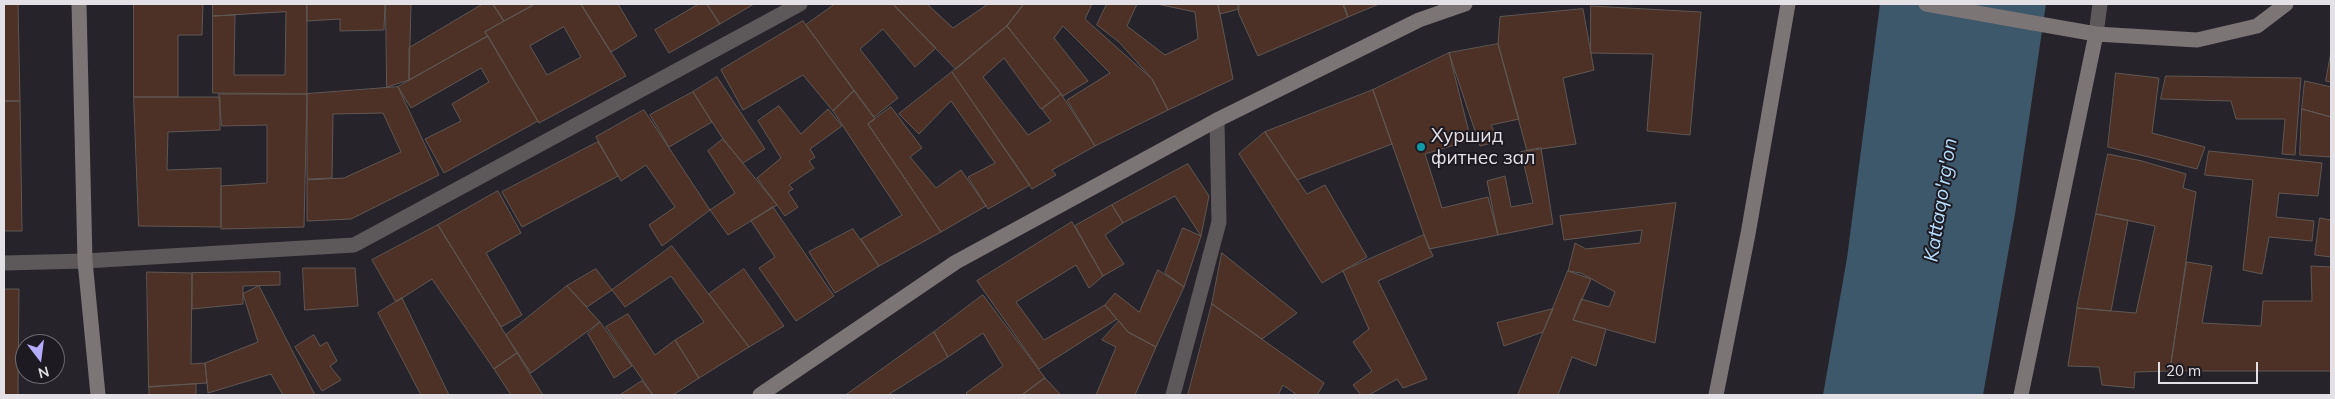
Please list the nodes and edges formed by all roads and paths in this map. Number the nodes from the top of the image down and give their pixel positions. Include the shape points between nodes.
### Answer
1 (79, 4) edge
2 (800, 4) edge
3 (1465, 4) edge
4 (1788, 4) edge
5 (1926, 4) edge
6 (2100, 4) edge
7 (2286, 4) edge
8 (2096, 34) junction
9 (1217, 120) junction
10 (85, 261) junction
11 (4, 263) edge
12 (98, 395) edge
13 (760, 395) edge
14 (1173, 395) edge
15 (1716, 395) edge
16 (2021, 395) edge

1 - 10 street
2 - 10 street via 354,245
3 - 9 street via 1419,20
4 - 15 street
5 - 8 street
6 - 8 street
7 - 8 street via 2257,26 2197,40
8 - 16 street
9 - 13 street via 956,262
9 - 14 street via 1219,222
10 - 11 street
10 - 12 street

